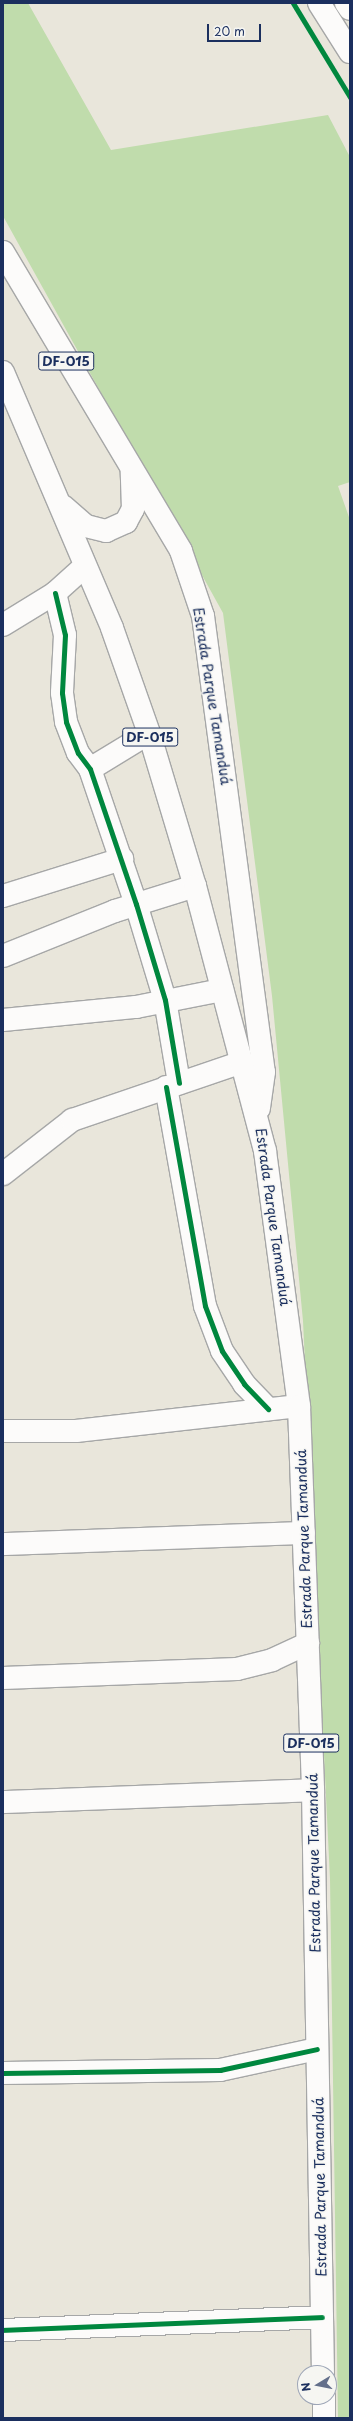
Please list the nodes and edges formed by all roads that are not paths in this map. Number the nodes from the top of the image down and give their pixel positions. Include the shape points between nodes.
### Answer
1 (319, 3) edge
2 (346, 3) edge
3 (350, 9) edge
4 (350, 52) edge
5 (3, 252) edge
6 (3, 372) edge
7 (132, 469) junction
8 (61, 504) junction
9 (85, 566) junction
10 (55, 593) junction
11 (3, 624) edge
12 (149, 733) junction
13 (90, 769) junction
14 (122, 859) junction
15 (195, 886) junction
16 (3, 896) edge
17 (136, 904) junction
18 (3, 956) edge
19 (222, 990) junction
20 (165, 1000) junction
21 (3, 1020) edge
22 (242, 1062) junction
23 (173, 1085) junction
24 (258, 1116) junction
25 (3, 1174) edge
26 (299, 1406) junction
27 (268, 1410) junction
28 (3, 1431) edge
29 (304, 1532) junction
30 (3, 1544) edge
31 (308, 1643) junction
32 (3, 1678) edge
33 (313, 1790) junction
34 (3, 1802) edge
35 (318, 2049) junction
36 (3, 2073) edge
37 (322, 2317) junction
38 (3, 2330) edge
39 (323, 2365) edge
40 (324, 2405) edge
41 (324, 2418) edge

1 - 4 street
2 - 3 street
5 - 7 street, Estrada Parque Tamanduá / DF-015
6 - 8 street, Estrada Parque Tamanduá / DF-015
7 - 8 street via 133,509 126,522 106,531 86,526
7 - 24 street, Estrada Parque Tamanduá / DF-015 via 181,551 203,616 264,1072
8 - 9 street, Estrada Parque Tamanduá / DF-015
9 - 10 street
9 - 12 street, Estrada Parque Tamanduá / DF-015 via 112,628
10 - 11 street
10 - 13 street via 65,635 62,693 66,722 78,753
12 - 13 street
12 - 15 street, Estrada Parque Tamanduá / DF-015
13 - 14 street
14 - 16 street
14 - 17 street
15 - 17 street
15 - 19 street, Estrada Parque Tamanduá / DF-015
17 - 18 street
17 - 20 street
19 - 20 street
19 - 22 street, Estrada Parque Tamanduá / DF-015
20 - 21 street via 136,1007
20 - 23 street
22 - 23 street
22 - 24 street, Estrada Parque Tamanduá / DF-015
23 - 25 street via 72,1120
23 - 27 street via 205,1306 222,1351 244,1384
24 - 26 street, Estrada Parque Tamanduá / DF-015
26 - 27 street
26 - 29 street, Estrada Parque Tamanduá / DF-015
27 - 28 street via 76,1431
29 - 30 street
29 - 31 street, Estrada Parque Tamanduá / DF-015
31 - 32 street via 272,1660 237,1669
31 - 33 street, Estrada Parque Tamanduá / DF-015
33 - 34 street
33 - 35 street, Estrada Parque Tamanduá / DF-015
35 - 36 street via 220,2070
35 - 37 street, Estrada Parque Tamanduá / DF-015
37 - 38 street
37 - 39 street, Estrada Parque Tamanduá / DF-015
40 - 41 street

